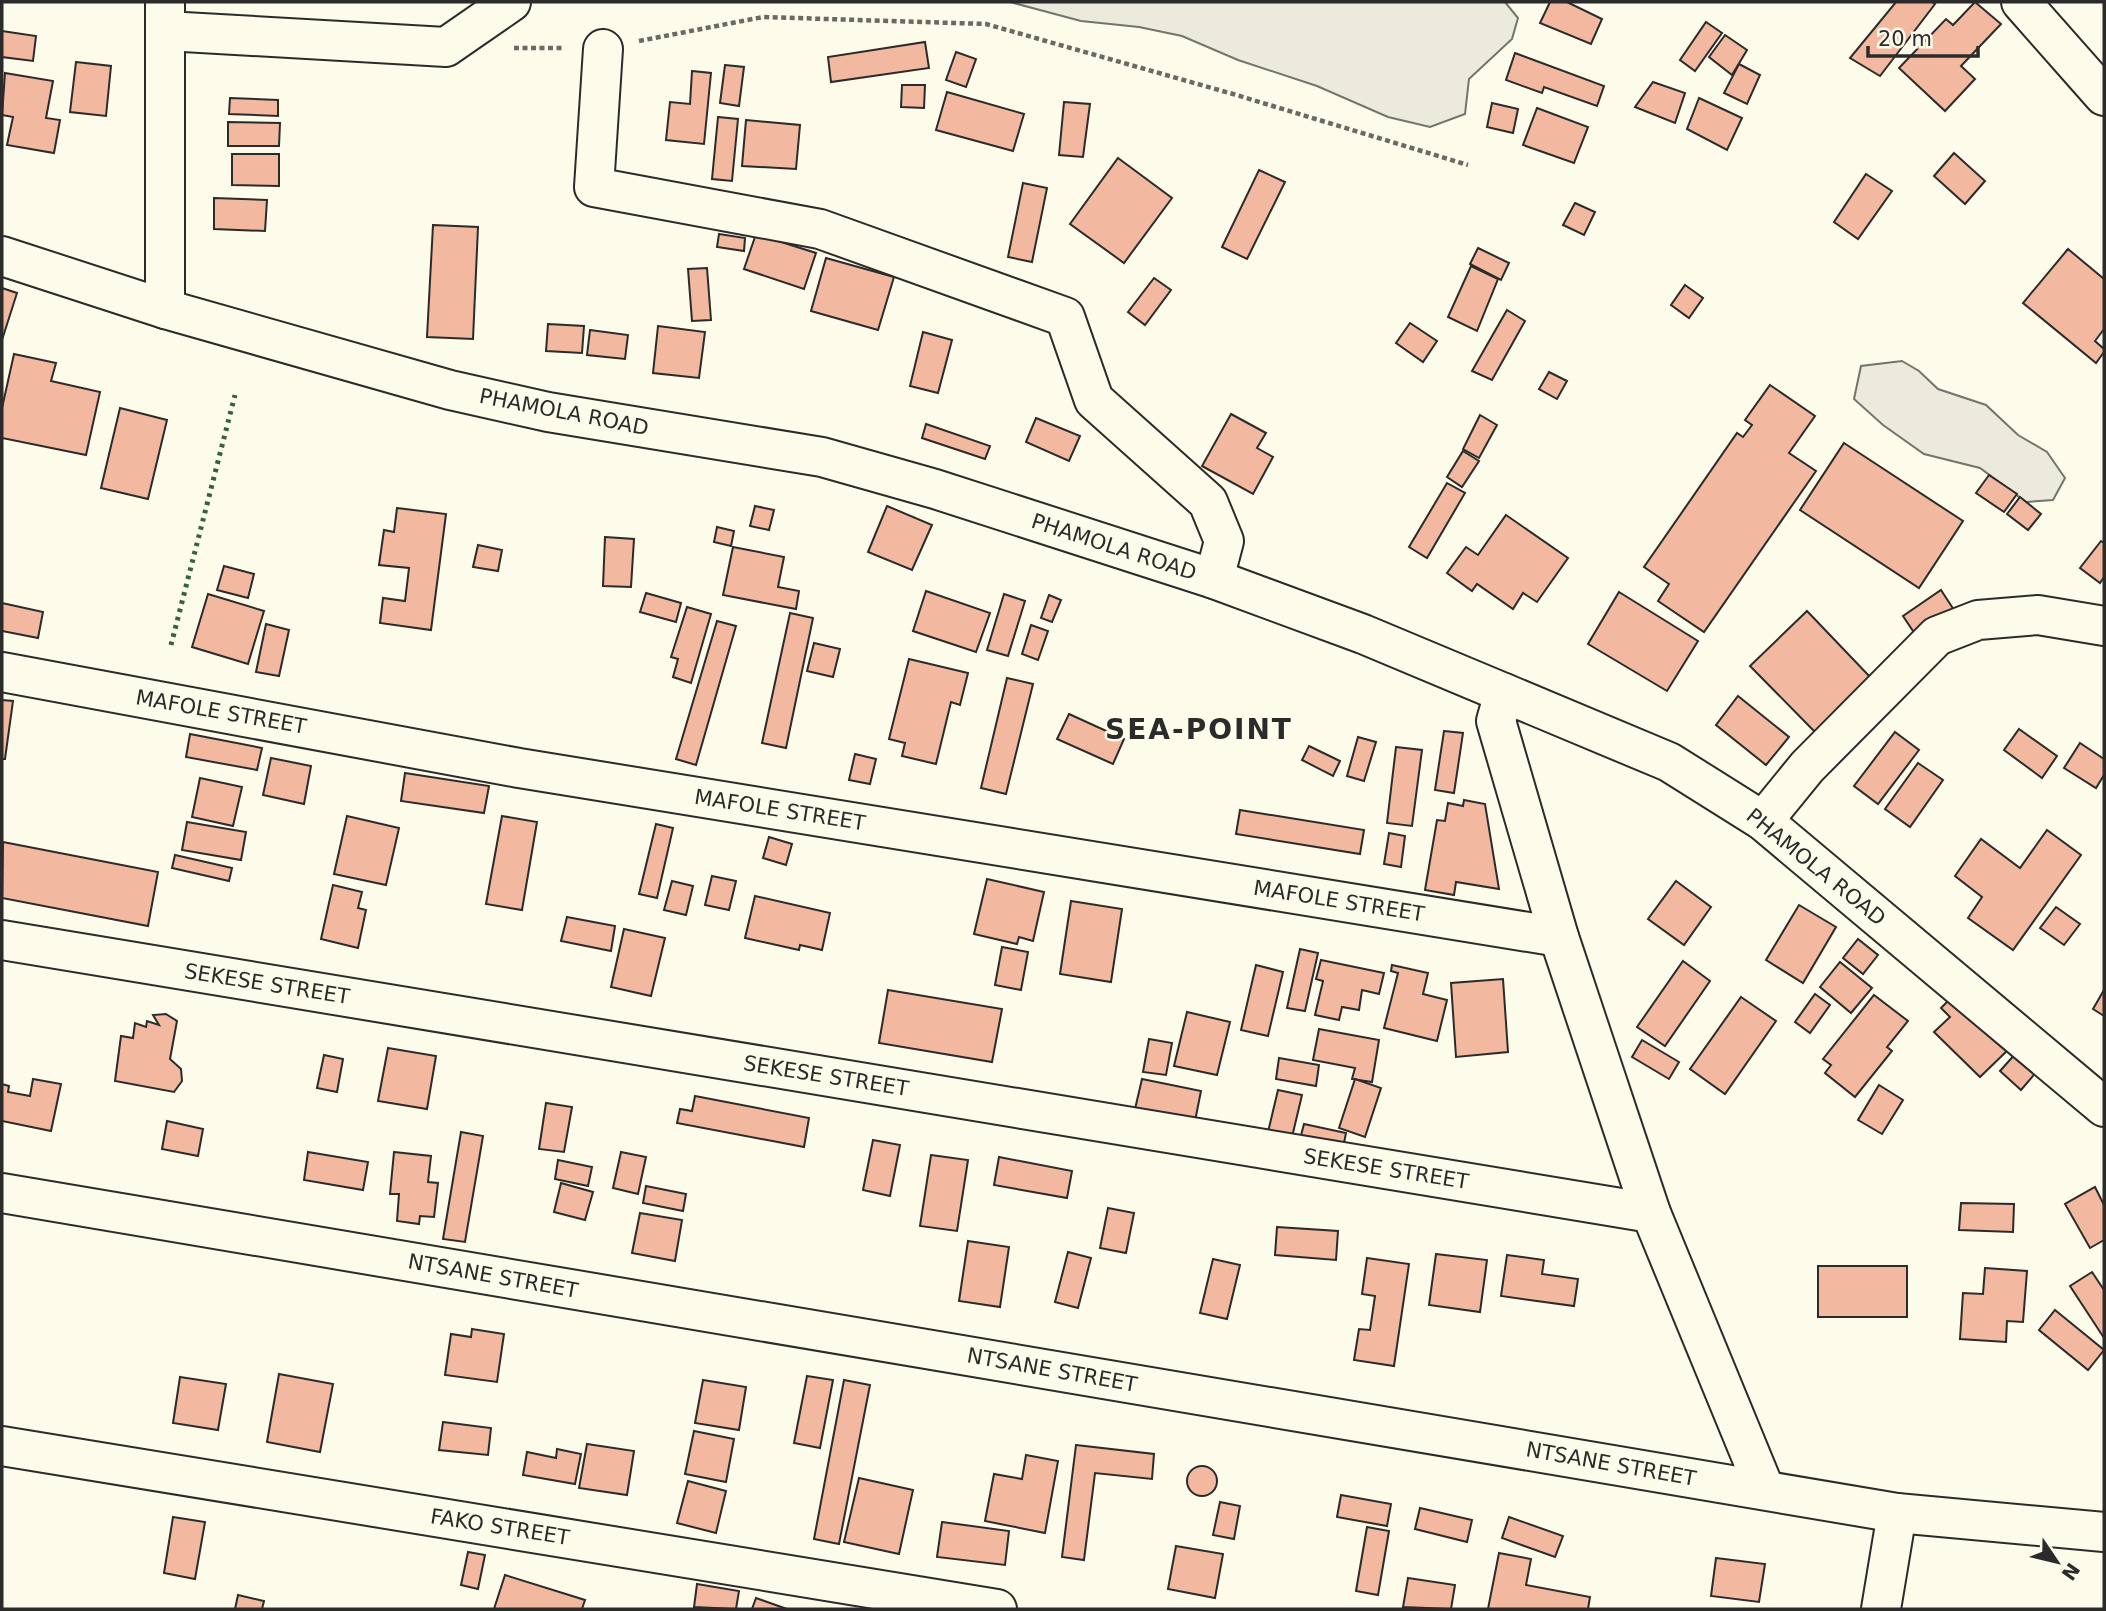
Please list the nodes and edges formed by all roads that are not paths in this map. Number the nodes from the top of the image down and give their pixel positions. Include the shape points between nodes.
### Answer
1 (511, 2) edge
2 (2021, 2) edge
3 (166, 16) edge
4 (603, 48) road end
5 (2104, 96) edge
6 (2, 256) edge
7 (165, 309) junction
8 (1214, 579) junction
9 (2104, 626) edge
10 (2, 672) edge
11 (1504, 694) junction
12 (1763, 821) junction
13 (1559, 937) junction
14 (2, 940) edge
15 (2104, 1107) edge
16 (2, 1193) edge
17 (1651, 1213) junction
18 (2, 1447) edge
19 (1765, 1490) junction
20 (1897, 1513) junction
21 (2104, 1532) edge
22 (997, 1609) edge
23 (1881, 1609) edge

1 - 3 street via 446,47
2 - 5 street
3 - 7 street
4 - 8 street via 594,187 820,229 1065,317 1094,400 1208,502 1224,541
6 - 7 street, PHAMOLA ROAD
7 - 8 street, PHAMOLA ROAD via 462,393 548,412 822,457
8 - 11 street, PHAMOLA ROAD via 1363,634
9 - 12 street via 2038,615 1978,620 1937,636 1807,767
10 - 13 street, MAFOLE STREET via 519,768
11 - 12 street, PHAMOLA ROAD via 1669,762
11 - 13 street via 1496,721
12 - 15 street, PHAMOLA ROAD
13 - 17 street
14 - 17 street, SEKESE STREET
16 - 19 street, NTSANE STREET
17 - 19 street
18 - 22 street, FAKO STREET
19 - 20 street, NTSANE STREET
20 - 21 street, NTSANE STREET
20 - 23 street

